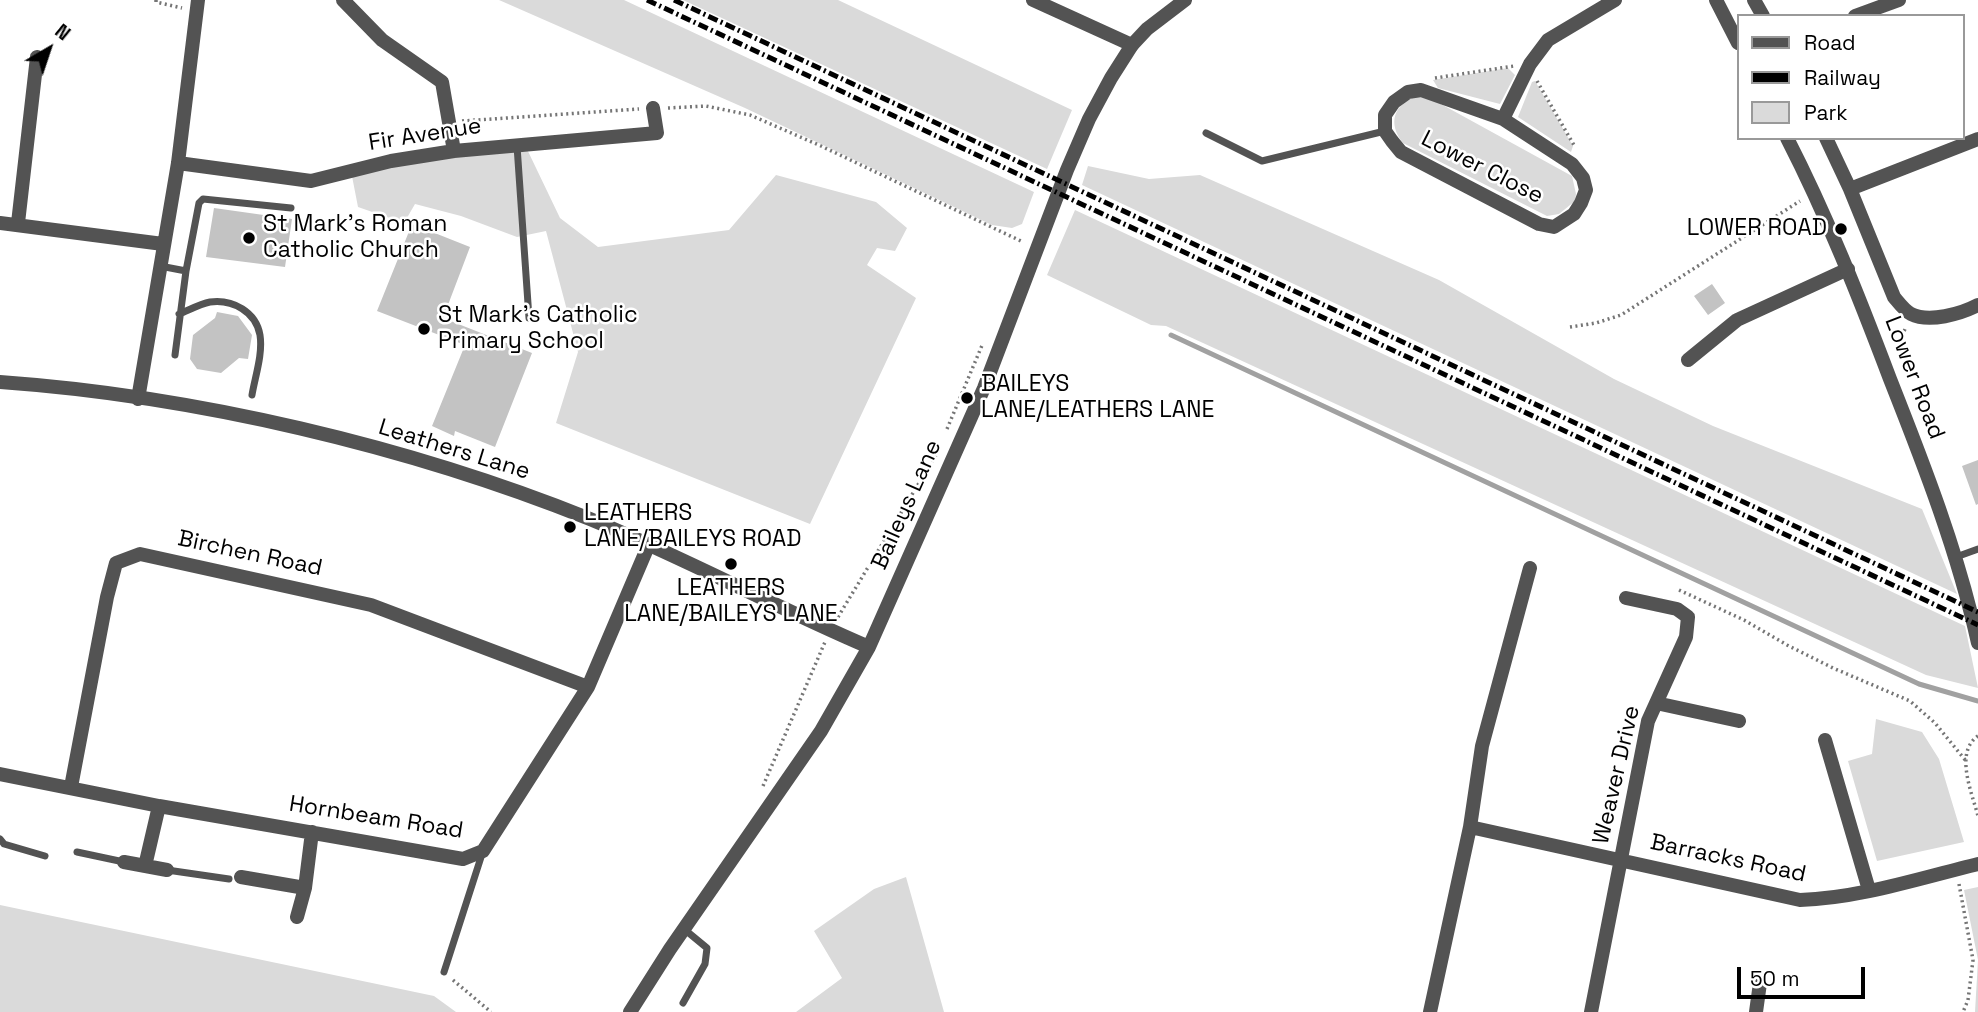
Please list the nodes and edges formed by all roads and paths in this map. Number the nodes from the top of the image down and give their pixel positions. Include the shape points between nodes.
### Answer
1 (156, 0) edge
2 (343, 0) edge
3 (1033, 0) edge
4 (1185, 0) edge
5 (1615, 0) edge
6 (1716, 0) edge
7 (1899, 0) edge
8 (197, 6) edge
9 (1860, 14) edge
10 (1736, 39) edge
11 (1132, 45) junction
12 (37, 57) dead end
13 (1530, 64) junction
14 (1421, 90) junction
15 (653, 108) junction
16 (1503, 119) junction
17 (449, 122) junction
18 (1385, 131) junction
19 (1206, 134) dead end
20 (1978, 139) edge
21 (1788, 140) edge
22 (1827, 140) edge
23 (517, 145) junction
24 (454, 151) junction
25 (178, 163) junction
26 (1572, 164) junction
27 (1850, 189) junction
28 (1814, 192) junction
29 (291, 208) dead end
30 (0, 223) edge
31 (18, 223) junction
32 (163, 244) junction
33 (1021, 253) dead end
34 (160, 266) junction
35 (1848, 269) junction
36 (186, 271) junction
37 (1978, 305) edge
38 (179, 314) junction
39 (528, 318) dead end
40 (1570, 327) dead end
41 (984, 341) dead end
42 (175, 355) dead end
43 (1688, 360) dead end
44 (0, 382) edge
45 (252, 395) dead end
46 (138, 399) junction
47 (942, 440) dead end
48 (937, 453) dead end
49 (649, 544) junction
50 (1978, 549) edge
51 (1956, 557) junction
52 (1530, 568) dead end
53 (1679, 590) dead end
54 (1626, 598) dead end
55 (830, 630) junction
56 (1978, 643) edge
57 (869, 647) junction
58 (588, 687) junction
59 (1656, 703) junction
60 (1739, 720) dead end
61 (1978, 736) edge
62 (1825, 740) dead end
63 (1966, 761) junction
64 (0, 774) edge
65 (71, 787) junction
66 (761, 791) dead end
67 (159, 806) junction
68 (1978, 816) edge
69 (1469, 827) junction
70 (312, 832) junction
71 (0, 839) edge
72 (483, 851) junction
73 (76, 852) dead end
74 (45, 856) dead end
75 (1620, 860) junction
76 (124, 862) joint
77 (1978, 864) edge
78 (145, 866) junction
79 (167, 870) joint
80 (235, 878) joint
81 (1966, 882) dead end
82 (305, 888) junction
83 (1868, 890) junction
84 (297, 917) dead end
85 (684, 929) junction
86 (444, 972) joint
87 (1760, 984) dead end
88 (683, 1003) dead end
89 (491, 1012) edge
90 (630, 1012) edge
91 (1430, 1012) edge
92 (1591, 1012) edge
93 (1756, 1012) edge
94 (1963, 1012) edge

1 - 8 path
2 - 17 street via 382,40 442,82
3 - 11 street
4 - 11 street, Baileys Lane
5 - 13 street via 1548,40
6 - 10 street
7 - 9 street
8 - 25 street
11 - 57 street, Baileys Lane via 1088,119 984,388
12 - 31 street
13 - 14 path via 1430,79
13 - 16 street
13 - 26 path via 1575,148
14 - 16 street, Lower Close
14 - 18 street via 1394,102 1385,115
15 - 17 path
15 - 23 street, Fir Avenue via 657,133
15 - 33 path via 706,106 750,115 1025,243
16 - 26 street, Lower Close
17 - 24 street
18 - 19 lane via 1262,161
18 - 26 street, Lower Close via 1401,152 1539,224 1554,227 1574,214 1586,190
20 - 27 street
21 - 28 street, Lower Road
22 - 27 street
23 - 24 street, Fir Avenue
23 - 39 lane
24 - 25 street, Fir Avenue via 311,181
25 - 32 street
27 - 37 street via 1901,306 1920,317 1935,317
28 - 35 street, Lower Road
28 - 40 path via 1621,315
29 - 36 lane via 203,199
30 - 31 street
31 - 32 street
32 - 34 street
34 - 36 lane
34 - 46 street
35 - 43 street via 1737,320
35 - 51 street, Lower Road
36 - 38 lane
38 - 42 lane
38 - 45 lane via 211,302 242,307 249,313 260,336
41 - 47 path
44 - 46 street, Leathers Lane
46 - 49 street, Leathers Lane via 285,426 398,456 530,498
48 - 55 path
49 - 55 street, Leathers Lane
49 - 58 street, Hornbeam Road
50 - 51 lane
51 - 56 street, Lower Road
52 - 69 street via 1482,746
53 - 63 path via 1833,668 1910,701
54 - 59 street, Weaver Drive via 1677,609 1688,617 1686,637
55 - 57 street, Leathers Lane
55 - 66 path
57 - 85 street, Baileys Lane via 821,731
58 - 65 street, Birchen Road via 371,605 140,554 116,563
58 - 72 street, Hornbeam Road
59 - 60 street
59 - 75 street, Weaver Drive via 1648,721
61 - 63 path via 1967,746
62 - 83 street
63 - 68 path
64 - 65 street, Hornbeam Road
65 - 67 street, Hornbeam Road
67 - 70 street, Hornbeam Road
67 - 78 street
69 - 75 street, Barracks Road
69 - 91 street
70 - 72 street, Hornbeam Road via 463,859
70 - 82 street
71 - 74 lane
72 - 86 lane
73 - 76 lane
75 - 83 street, Barracks Road via 1800,900
75 - 92 street, Weaver Drive
76 - 78 street
77 - 83 street, Barracks Road
78 - 79 street
79 - 80 lane
80 - 82 street
81 - 94 path via 1957,884 1973,960
82 - 84 street
85 - 88 lane via 707,948 705,964
85 - 90 street, Baileys Lane
86 - 89 path
87 - 93 street

